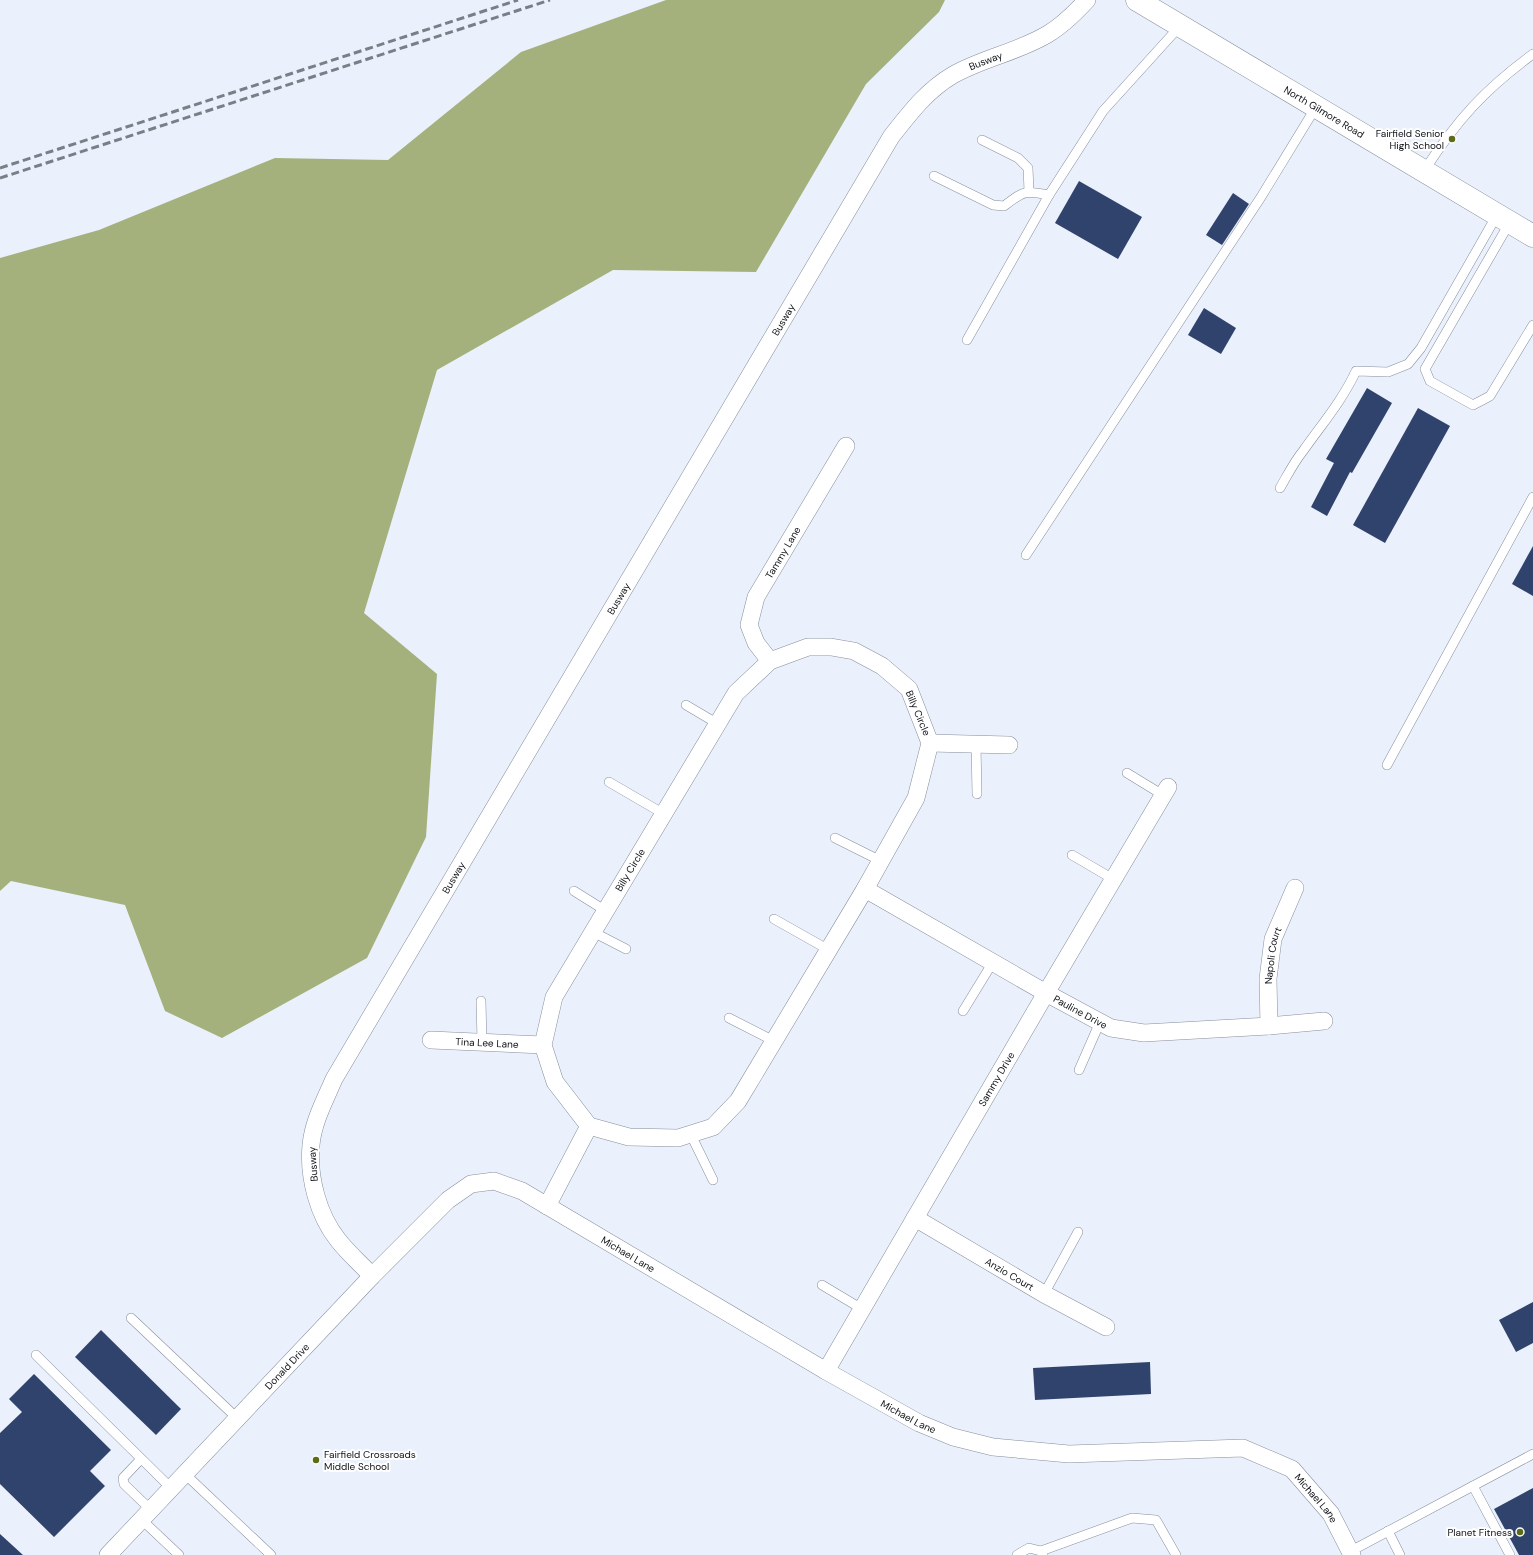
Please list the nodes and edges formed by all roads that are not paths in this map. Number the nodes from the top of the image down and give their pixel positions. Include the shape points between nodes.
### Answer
1 (1086, 0) edge
2 (1136, 0) edge
3 (1180, 26) junction
4 (1533, 54) edge
5 (1316, 107) junction
6 (982, 140) dead end
7 (1424, 171) junction
8 (934, 176) dead end
9 (1029, 191) junction
10 (1049, 195) junction
11 (1504, 219) junction
12 (1533, 236) edge
13 (1533, 325) edge
14 (967, 340) dead end
15 (846, 446) dead end
16 (1280, 488) dead end
17 (1533, 496) edge
18 (1026, 555) dead end
19 (770, 661) junction
20 (686, 704) dead end
21 (718, 724) junction
22 (930, 742) junction
23 (976, 744) junction
24 (1009, 746) dead end
25 (1387, 765) dead end
26 (1126, 773) dead end
27 (609, 782) dead end
28 (1165, 791) joint
29 (977, 794) dead end
30 (664, 814) junction
31 (835, 838) dead end
32 (1072, 855) dead end
33 (881, 861) junction
34 (1113, 879) junction
35 (1295, 888) dead end
36 (866, 889) junction
37 (574, 891) dead end
38 (606, 911) junction
39 (774, 919) dead end
40 (593, 932) junction
41 (626, 949) dead end
42 (829, 950) junction
43 (993, 962) junction
44 (1046, 993) junction
45 (482, 1001) dead end
46 (963, 1011) dead end
47 (729, 1018) dead end
48 (1324, 1021) dead end
49 (1100, 1022) junction
50 (1269, 1026) junction
51 (431, 1040) dead end
52 (774, 1041) junction
53 (482, 1042) junction
54 (543, 1045) junction
55 (1079, 1070) dead end
56 (589, 1126) junction
57 (691, 1134) junction
58 (714, 1180) dead end
59 (471, 1184) joint
60 (546, 1206) junction
61 (915, 1218) junction
62 (1078, 1232) dead end
63 (372, 1276) junction
64 (822, 1285) dead end
65 (1044, 1294) junction
66 (862, 1309) junction
67 (131, 1318) dead end
68 (1106, 1327) dead end
69 (36, 1356) dead end
70 (826, 1371) junction
71 (238, 1419) junction
72 (1533, 1454) edge
73 (141, 1459) junction
74 (185, 1474) junction
75 (1473, 1486) junction
76 (171, 1488) junction
77 (146, 1515) junction
78 (1388, 1531) junction
79 (1042, 1553) edge
80 (1352, 1553) edge
81 (108, 1555) edge
82 (179, 1555) edge
83 (271, 1555) edge
84 (1017, 1555) edge
85 (1176, 1555) edge
86 (1400, 1555) edge
87 (1510, 1555) edge

1 - 63 street, Busway via 1048,34 952,76 912,109 891,137 334,1079 318,1116 311,1145 312,1177 320,1210 338,1240
2 - 3 street, North Gilmore Road
3 - 5 street, North Gilmore Road
3 - 10 lane via 1103,111
4 - 7 lane via 1480,97 1459,121
5 - 7 street, North Gilmore Road
5 - 18 lane via 1262,197
6 - 9 lane via 1018,158 1028,168
7 - 11 street, North Gilmore Road
8 - 9 lane via 992,205 1004,206
9 - 10 lane
10 - 14 lane
11 - 12 street, North Gilmore Road
11 - 13 lane via 1425,370 1430,381 1473,405 1479,402 1490,396
11 - 16 lane via 1421,348 1408,364 1388,372 1356,371 1327,420 1302,451
15 - 19 street, Tammy Lane via 756,597 750,625 756,643
17 - 25 lane
19 - 21 street, Billy Circle via 736,693
19 - 22 street, Billy Circle via 808,647 854,651 882,666 909,689
20 - 21 lane
21 - 30 street, Billy Circle
22 - 23 street
22 - 33 street, Billy Circle via 916,798
23 - 24 street
23 - 29 lane
26 - 28 lane
27 - 30 lane
28 - 34 street, Sammy Drive
30 - 38 street, Billy Circle
31 - 33 lane
32 - 34 lane
33 - 36 street, Billy Circle
34 - 44 street, Sammy Drive
35 - 50 street, Napoli Court via 1273,939 1268,979
36 - 42 street, Billy Circle
36 - 43 street, Pauline Drive
37 - 38 lane
38 - 40 street, Billy Circle
39 - 42 lane
40 - 41 lane
40 - 54 street, Billy Circle via 554,997
42 - 52 street, Billy Circle
43 - 44 street, Pauline Drive
43 - 46 lane
44 - 49 street, Pauline Drive
44 - 61 street, Sammy Drive
45 - 53 lane
47 - 52 lane
48 - 50 street, Pauline Drive
49 - 50 street, Pauline Drive via 1111,1028 1144,1033
49 - 55 lane
51 - 53 street, Tina Lee Lane
52 - 57 street, Billy Circle via 738,1101 713,1127
53 - 54 street, Tina Lee Lane
54 - 56 street via 555,1082
56 - 57 street, Billy Circle via 629,1137 678,1138
56 - 60 street
57 - 58 lane
59 - 60 street, Michael Lane via 494,1181 522,1191
59 - 63 street, Donald Drive via 448,1200
60 - 70 street, Michael Lane
61 - 65 street, Anzio Court
61 - 66 street, Sammy Drive
62 - 65 lane
63 - 71 street, Donald Drive
64 - 66 lane
65 - 68 street, Anzio Court
66 - 70 street, Sammy Drive
67 - 71 lane
69 - 73 lane
70 - 80 street, Michael Lane via 919,1423 953,1437 993,1447 1069,1454 1243,1448 1292,1469 1331,1514
71 - 74 street, Donald Drive
72 - 75 lane
73 - 76 lane
73 - 77 lane via 123,1478 124,1484
74 - 76 street, Donald Drive
74 - 83 lane
75 - 78 lane
75 - 87 lane
76 - 77 street, Donald Drive
77 - 81 street, Donald Drive
77 - 82 lane
78 - 80 lane
78 - 86 lane
79 - 84 lane via 1029,1548
79 - 85 lane via 1132,1518 1156,1520

